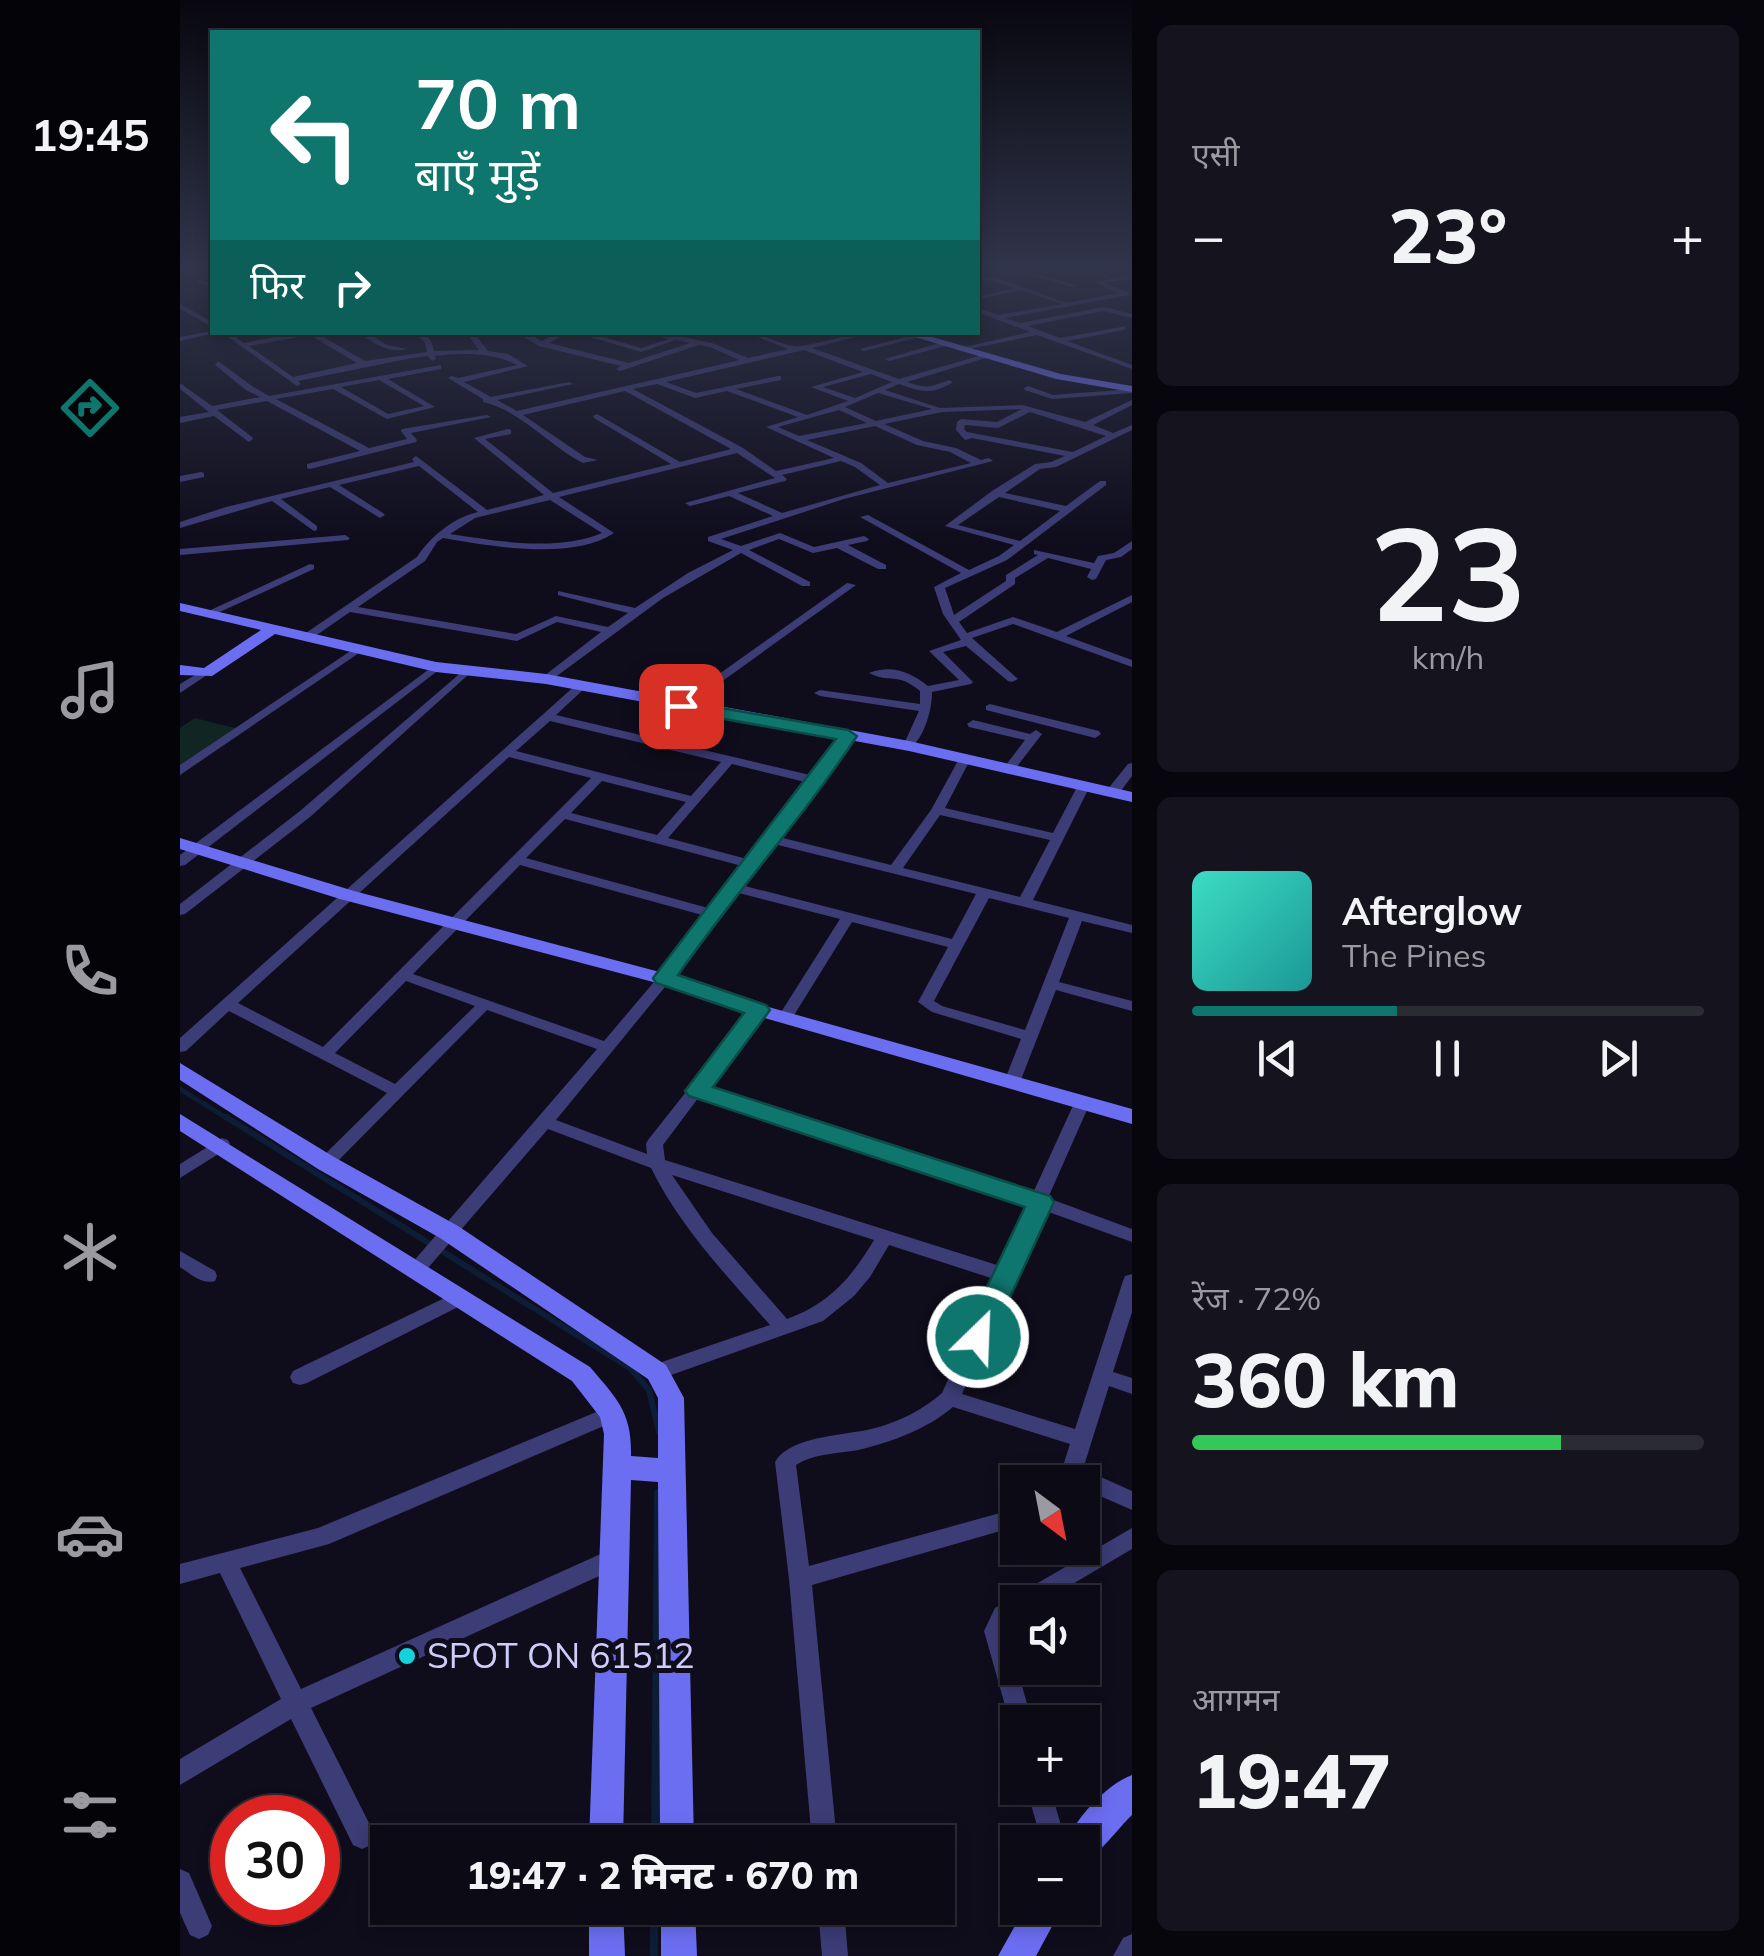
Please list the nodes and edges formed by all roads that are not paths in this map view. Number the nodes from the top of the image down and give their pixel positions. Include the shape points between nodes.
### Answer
1 (261, 359) edge
2 (355, 359) edge
3 (389, 359) edge
4 (434, 359) edge
5 (514, 359) edge
6 (610, 359) edge
7 (651, 359) edge
8 (743, 359) edge
9 (761, 359) edge
10 (833, 359) edge
11 (972, 359) edge
12 (1001, 359) edge
13 (750, 362) junction
14 (218, 364) dead end
15 (362, 364) junction
16 (635, 365) junction
17 (1130, 365) edge
18 (438, 367) junction
19 (872, 372) junction
20 (380, 378) junction
21 (678, 378) junction
22 (778, 378) dead end
23 (291, 380) junction
24 (456, 382) junction
25 (661, 382) junction
26 (898, 382) junction
27 (949, 382) dead end
28 (180, 384) edge
29 (570, 384) dead end
30 (1128, 387) edge
31 (336, 388) junction
32 (1028, 388) dead end
33 (626, 389) junction
34 (728, 389) junction
35 (878, 390) junction
36 (308, 393) junction
37 (270, 400) junction
38 (486, 400) junction
39 (854, 400) junction
40 (1132, 402) edge
41 (838, 408) junction
42 (1032, 408) junction
43 (942, 410) junction
44 (213, 411) junction
45 (516, 414) junction
46 (487, 416) dead end
47 (597, 416) dead end
48 (805, 417) junction
49 (180, 420) edge
50 (874, 421) junction
51 (1086, 425) junction
52 (1132, 427) edge
53 (508, 432) dead end
54 (962, 434) junction
55 (1112, 437) junction
56 (249, 439) dead end
57 (799, 439) junction
58 (401, 444) junction
59 (1132, 444) edge
60 (976, 445) dead end
61 (740, 450) junction
62 (369, 452) junction
63 (1074, 455) junction
64 (843, 458) junction
65 (594, 460) dead end
66 (420, 463) junction
67 (679, 465) junction
68 (310, 466) dead end
69 (776, 474) junction
70 (201, 475) dead end
71 (180, 480) edge
72 (1104, 483) dead end
73 (332, 485) junction
74 (887, 486) junction
75 (729, 492) junction
76 (995, 493) junction
77 (551, 497) junction
78 (274, 499) junction
79 (690, 503) dead end
80 (1066, 509) junction
81 (484, 512) junction
82 (380, 515) dead end
83 (781, 516) junction
84 (865, 517) dead end
85 (180, 526) edge
86 (314, 528) dead end
87 (440, 535) junction
88 (345, 538) dead end
89 (864, 539) dead end
90 (1132, 544) edge
91 (839, 545) junction
92 (1020, 546) junction
93 (740, 549) junction
94 (180, 552) edge
95 (1047, 554) junction
96 (310, 567) dead end
97 (882, 567) dead end
98 (970, 574) junction
99 (806, 584) dead end
100 (851, 585) dead end
101 (562, 593) dead end
102 (1132, 598) edge
103 (180, 607) edge
104 (350, 609) junction
105 (639, 612) junction
106 (208, 614) junction
107 (953, 621) junction
108 (271, 630) junction
109 (612, 630) junction
110 (1056, 637) junction
111 (307, 638) junction
112 (969, 639) junction
113 (358, 649) junction
114 (1132, 651) edge
115 (1116, 659) junction
116 (1132, 664) edge
117 (436, 667) junction
118 (180, 670) edge
119 (464, 672) junction
120 (875, 672) dead end
121 (200, 675) junction
122 (546, 679) junction
123 (1012, 679) dead end
124 (580, 686) junction
125 (180, 690) edge
126 (926, 690) junction
127 (820, 694) dead end
128 (681, 706) junction
129 (926, 708) junction
130 (990, 708) dead end
131 (550, 717) junction
132 (1044, 722) junction
133 (973, 724) dead end
134 (1095, 734) dead end
135 (848, 736) junction
136 (1033, 738) junction
137 (909, 746) junction
138 (508, 753) junction
139 (730, 759) junction
140 (964, 760) junction
141 (1132, 768) edge
142 (1008, 770) junction
143 (180, 772) edge
144 (599, 777) junction
145 (817, 781) junction
146 (1083, 788) junction
147 (1112, 793) junction
148 (1132, 796) edge
149 (694, 800) junction
150 (936, 810) junction
151 (564, 815) junction
152 (1056, 838) junction
153 (770, 840) junction
154 (659, 841) junction
155 (189, 846) edge
156 (518, 860) junction
157 (180, 862) edge
158 (243, 862) junction
159 (750, 864) junction
160 (895, 869) junction
161 (734, 887) junction
162 (984, 892) junction
163 (347, 895) junction
164 (1025, 902) junction
165 (180, 911) edge
166 (710, 913) junction
167 (1078, 914) junction
168 (849, 916) junction
169 (452, 922) junction
170 (1132, 929) edge
171 (957, 945) junction
172 (402, 975) junction
173 (664, 978) junction
174 (1053, 984) junction
175 (229, 1005) junction
176 (484, 1006) junction
177 (1132, 1006) edge
178 (758, 1010) junction
179 (786, 1017) junction
180 (1031, 1036) junction
181 (607, 1046) junction
182 (180, 1047) edge
183 (326, 1053) junction
184 (180, 1070) edge
185 (1012, 1082) junction
186 (698, 1091) junction
187 (398, 1092) junction
188 (1082, 1103) junction
189 (1132, 1118) edge
190 (180, 1121) edge
191 (545, 1122) junction
192 (222, 1144) junction
193 (326, 1163) junction
194 (655, 1163) junction
195 (180, 1172) edge
196 (1040, 1202) junction
197 (1132, 1236) edge
198 (444, 1238) junction
199 (884, 1238) junction
200 (180, 1258) edge
201 (418, 1266) junction
202 (1005, 1275) junction
203 (208, 1276) dead end
204 (1130, 1288) edge
205 (459, 1298) junction
206 (784, 1327) junction
207 (658, 1372) junction
208 (1102, 1376) junction
209 (300, 1377) dead end
210 (1132, 1386) edge
211 (950, 1398) junction
212 (613, 1413) junction
213 (1080, 1439) junction
214 (1073, 1465) edge
215 (625, 1467) junction
216 (668, 1470) junction
217 (1100, 1489) edge
218 (1132, 1500) edge
219 (1000, 1522) edge
220 (1132, 1537) edge
221 (613, 1559) junction
222 (226, 1563) junction
223 (180, 1574) edge
224 (800, 1579) junction
225 (1052, 1585) edge
226 (1000, 1621) edge
227 (1000, 1649) edge
228 (298, 1702) junction
229 (180, 1773) edge
230 (1132, 1792) edge
231 (606, 1825) edge
232 (677, 1825) edge
233 (823, 1825) edge
234 (1097, 1825) edge
235 (362, 1836) dead end
236 (180, 1882) edge
237 (606, 1925) edge
238 (678, 1925) edge
239 (832, 1925) edge
240 (1035, 1925) edge
241 (199, 1926) dead end
242 (1132, 1947) edge
243 (607, 1956) edge
244 (678, 1956) edge
245 (835, 1956) edge
246 (1016, 1956) edge
247 (1126, 1956) edge

1 - 23 street
2 - 15 street
3 - 15 street
4 - 18 street
5 - 24 street via 524,366
6 - 16 street
7 - 16 street
8 - 13 street
9 - 13 street
10 - 19 street
11 - 26 street
12 - 30 street
13 - 21 street
14 - 37 street
15 - 23 street
16 - 21 street
16 - 25 street via 619,370
17 - 30 street
18 - 20 street
18 - 24 street
19 - 26 street
19 - 39 street via 815,387
20 - 31 street
20 - 31 street via 431,407 387,417
21 - 25 street
22 - 34 street
23 - 36 street
24 - 38 street
25 - 33 street
25 - 34 street via 691,396
26 - 27 street via 930,390
26 - 35 street
28 - 44 street
29 - 38 street
30 - 32 street via 1052,397
31 - 36 street
33 - 45 street
33 - 61 street
34 - 48 street
35 - 39 street
35 - 43 street
36 - 37 street
37 - 44 street
37 - 62 street
38 - 45 street
39 - 41 street
40 - 51 street
41 - 48 street
41 - 50 street
42 - 43 street
42 - 51 street
42 - 54 street via 998,426 961,422
43 - 50 street
44 - 49 street
44 - 56 street
45 - 65 street via 583,460
46 - 58 street via 405,431 414,439
47 - 67 street
48 - 57 street via 770,428
50 - 57 street
50 - 74 street via 984,462
51 - 55 street
52 - 55 street
53 - 77 street via 478,438
54 - 60 street
54 - 63 street
55 - 59 street
55 - 63 street
57 - 64 street
58 - 62 street
58 - 66 street
61 - 67 street
61 - 69 street
62 - 68 street
63 - 76 street via 1038,466
64 - 69 street
64 - 74 street
66 - 73 street
66 - 81 street
67 - 77 street
69 - 75 street via 782,478
70 - 71 street
72 - 80 street
73 - 78 street
73 - 82 street
74 - 83 street
75 - 79 street
75 - 83 street
76 - 80 street
76 - 92 street via 950,526
77 - 81 street
77 - 87 street via 610,535 536,544
78 - 85 street
78 - 86 street
80 - 92 street
81 - 87 street
83 - 93 street via 711,539
84 - 98 street
87 - 104 street via 421,559
88 - 94 street
89 - 91 street
90 - 95 street via 1102,558 1095,572
91 - 93 street via 814,550 780,536
91 - 97 street
92 - 95 street
92 - 98 street
93 - 99 street
93 - 105 street
95 - 107 street
96 - 106 street
98 - 107 street via 939,587
100 - 128 street
101 - 105 street
102 - 110 street
103 - 106 street
104 - 109 street via 513,638 556,618
104 - 111 street
105 - 109 street
106 - 108 street
107 - 112 street
108 - 111 street
108 - 121 street
109 - 122 street
110 - 112 street via 1007,619
110 - 115 street
111 - 113 street
112 - 123 street
112 - 126 street via 935,651 967,682
113 - 117 street
113 - 143 street
114 - 115 street
115 - 116 street
117 - 119 street
117 - 155 street
118 - 121 street
119 - 122 street
119 - 158 street
120 - 126 street via 908,675
121 - 125 street
122 - 124 street
124 - 128 street
124 - 131 street
126 - 129 street
127 - 129 street
128 - 135 street
129 - 137 street
130 - 132 street
131 - 138 street
131 - 139 street
132 - 134 street
132 - 136 street
133 - 136 street
135 - 137 street
135 - 145 street
136 - 142 street
137 - 140 street
138 - 144 street
138 - 163 street
139 - 145 street
139 - 149 street
140 - 142 street
140 - 150 street
141 - 147 street
142 - 146 street
144 - 149 street
144 - 151 street
145 - 153 street
146 - 147 street
146 - 152 street
147 - 148 street
149 - 154 street
150 - 152 street
150 - 160 street
151 - 154 street
151 - 156 street
152 - 164 street
153 - 159 street
153 - 160 street
154 - 159 street
155 - 157 street
155 - 158 street
156 - 166 street
156 - 169 street
158 - 163 street
158 - 165 street
159 - 161 street
160 - 162 street
161 - 166 street
161 - 168 street
162 - 164 street
162 - 171 street
163 - 169 street
163 - 175 street
164 - 167 street
166 - 173 street
167 - 170 street
167 - 174 street
168 - 171 street
168 - 179 street
169 - 172 street
169 - 173 street
171 - 180 street via 928,1004
172 - 176 street
172 - 183 street
173 - 178 street
173 - 181 street
174 - 177 street
174 - 180 street
175 - 182 street
175 - 183 street
176 - 181 street
176 - 187 street
178 - 179 street
178 - 186 street
179 - 185 street
180 - 185 street
181 - 191 street
183 - 187 street
184 - 193 street
185 - 188 street
186 - 194 street via 654,1144
186 - 196 street
187 - 193 street
188 - 189 street
188 - 196 street
190 - 192 street
191 - 194 street
191 - 198 street
192 - 195 street
192 - 201 street
193 - 198 street
194 - 199 street
194 - 206 street via 672,1193
196 - 197 street
196 - 202 street
198 - 201 street
198 - 207 street
199 - 202 street
199 - 206 street via 844,1297
200 - 203 street
201 - 205 street
202 - 211 street
204 - 208 street
205 - 209 street
205 - 212 street via 581,1374
206 - 207 street
207 - 216 street via 671,1398
208 - 210 street
208 - 213 street
211 - 213 street
211 - 224 street via 905,1426 788,1458 784,1472
212 - 215 street
212 - 222 street via 321,1537
213 - 214 street
215 - 216 street
215 - 221 street
216 - 232 street
217 - 218 street
219 - 224 street
220 - 225 street
221 - 228 street
221 - 231 street
222 - 223 street
222 - 228 street
224 - 233 street
226 - 227 street
228 - 229 street
228 - 235 street
230 - 234 street
236 - 241 street
237 - 243 street
238 - 244 street
239 - 245 street
240 - 246 street
242 - 247 street

